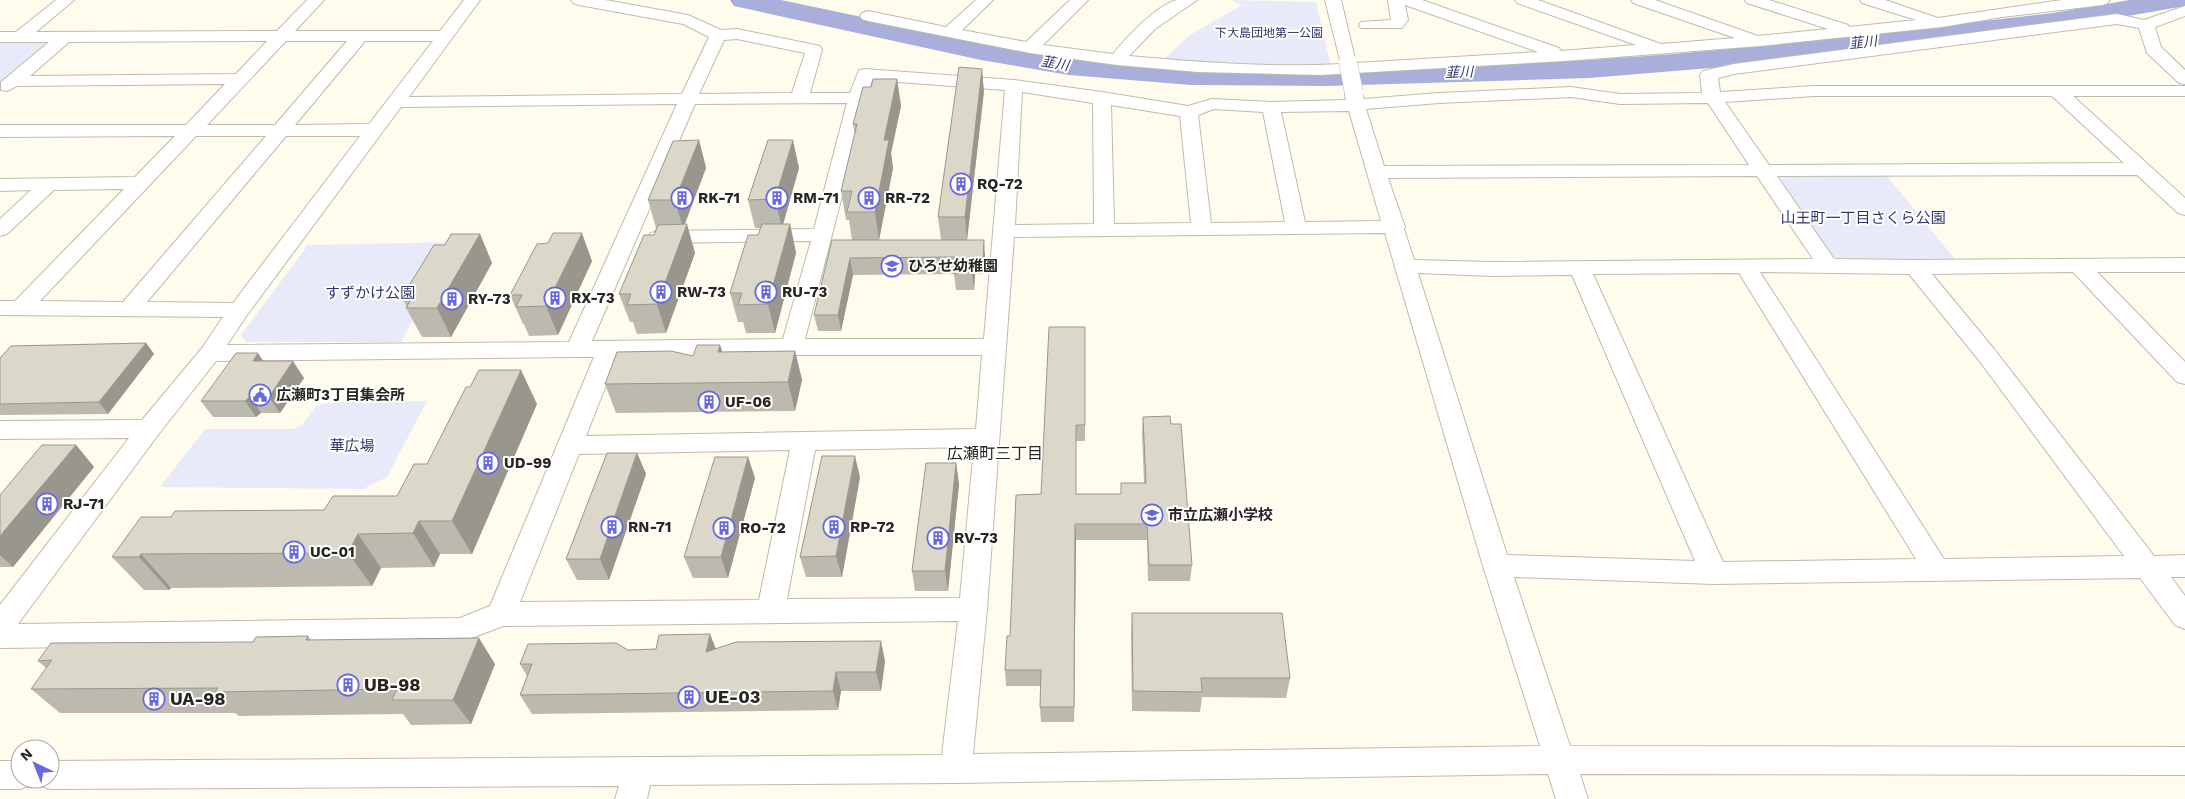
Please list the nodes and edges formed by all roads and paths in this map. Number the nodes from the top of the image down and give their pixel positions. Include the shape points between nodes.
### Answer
1 (66, 0) edge
2 (316, 0) edge
3 (472, 0) edge
4 (579, 0) edge
5 (985, 0) edge
6 (1080, 0) edge
7 (1189, 0) edge
8 (1333, 0) edge
9 (1396, 0) edge
10 (1407, 0) edge
11 (1523, 0) edge
12 (1640, 0) edge
13 (1753, 0) edge
14 (1868, 0) edge
15 (1988, 0) edge
16 (2102, 0) edge
17 (880, 6) dead end
18 (2023, 10) junction
19 (2185, 11) edge
20 (1942, 22) junction
21 (2146, 25) junction
22 (1367, 26) dead end
23 (1850, 30) junction
24 (949, 34) junction
25 (281, 35) junction
26 (361, 35) junction
27 (718, 35) junction
28 (21, 36) junction
29 (446, 36) junction
30 (0, 37) edge
31 (65, 37) junction
32 (1760, 41) junction
33 (1030, 48) junction
34 (1662, 48) junction
35 (1564, 56) junction
36 (1117, 60) junction
37 (239, 79) junction
38 (2185, 79) edge
39 (1014, 85) junction
40 (6, 86) edge
41 (2057, 91) junction
42 (2185, 91) edge
43 (1102, 97) junction
44 (857, 98) junction
45 (1713, 98) junction
46 (688, 99) junction
47 (799, 99) junction
48 (1355, 99) junction
49 (396, 102) junction
50 (1271, 107) junction
51 (1189, 112) junction
52 (190, 130) junction
53 (281, 130) junction
54 (374, 130) junction
55 (0, 131) edge
56 (2142, 169) junction
57 (1764, 171) junction
58 (1377, 172) junction
59 (140, 183) junction
60 (0, 184) edge
61 (49, 184) junction
62 (2185, 209) edge
63 (1395, 227) junction
64 (1296, 228) junction
65 (1104, 229) junction
66 (1202, 229) junction
67 (0, 230) edge
68 (626, 237) junction
69 (997, 242) junction
70 (828, 244) junction
71 (1828, 265) junction
72 (2185, 265) edge
73 (1406, 266) junction
74 (1745, 266) junction
75 (2079, 266) junction
76 (1915, 267) junction
77 (1579, 268) junction
78 (11, 308) edge
79 (129, 309) junction
80 (239, 310) junction
81 (792, 346) junction
82 (993, 347) junction
83 (577, 350) junction
84 (609, 350) junction
85 (210, 353) junction
86 (2185, 376) edge
87 (149, 429) junction
88 (0, 430) edge
89 (986, 438) junction
90 (804, 441) junction
91 (570, 445) junction
92 (1497, 566) junction
93 (2185, 566) edge
94 (2146, 568) junction
95 (1937, 570) junction
96 (1714, 573) junction
97 (973, 609) junction
98 (771, 611) junction
99 (501, 614) junction
100 (2185, 617) edge
101 (2, 624) edge
102 (1561, 760) junction
103 (2185, 761) edge
104 (956, 769) junction
105 (60, 775) edge
106 (634, 786) edge
107 (1572, 799) edge

1 - 28 street
2 - 25 street
3 - 29 street
4 - 27 street via 688,20
5 - 24 street
6 - 33 street
7 - 36 street via 1162,14 1134,37
8 - 48 street, bridge
9 - 22 street via 1400,20 1396,25
10 - 35 street
11 - 34 street
12 - 32 street
13 - 23 street
14 - 20 street
15 - 18 street
16 - 18 street
17 - 24 street via 868,16
18 - 20 street
19 - 21 street
20 - 23 street
21 - 38 street via 2154,49
21 - 45 street via 2117,19 1734,69 1709,75
23 - 32 street
24 - 33 street
25 - 26 street
25 - 31 street
25 - 37 street
26 - 29 street
26 - 53 street
27 - 46 street
27 - 47 street via 737,34 814,50
28 - 30 street
28 - 31 street
29 - 49 street
31 - 40 street
32 - 34 street
33 - 36 street
34 - 35 street
35 - 36 street via 1320,70 1198,67
37 - 40 street
37 - 52 street
39 - 43 street
39 - 44 street via 865,74
39 - 69 street
41 - 42 street
41 - 45 street via 1814,91
41 - 56 street
43 - 51 street
43 - 65 street
44 - 47 street
44 - 70 street
45 - 48 street via 1620,99 1571,92
45 - 57 street
46 - 47 street
46 - 49 street
46 - 68 street
48 - 50 street
48 - 58 street
49 - 54 street
50 - 51 street via 1212,104
50 - 64 street
51 - 66 street
52 - 53 street
52 - 55 street
52 - 59 street
53 - 54 street
53 - 79 street
54 - 80 street
56 - 57 street
56 - 62 street
57 - 58 street
57 - 71 street
58 - 63 street
59 - 61 street
59 - 78 street
60 - 61 street
61 - 67 street
63 - 64 street
63 - 73 street
64 - 66 street
65 - 66 street
65 - 69 street
68 - 70 street
68 - 83 street
69 - 82 street
70 - 81 street
71 - 74 street
71 - 76 street
72 - 75 street
73 - 77 street
73 - 92 street
74 - 77 street
74 - 95 street
75 - 76 street
75 - 86 street
76 - 94 street via 1986,354
77 - 96 street
78 - 79 street
79 - 80 street
80 - 85 street
81 - 82 street
81 - 84 street
82 - 89 street
83 - 84 street
83 - 85 street
84 - 91 street
85 - 87 street
87 - 88 street
87 - 101 street
89 - 90 street
89 - 97 street
90 - 91 street
90 - 98 street
91 - 99 street
92 - 96 street
92 - 102 street
93 - 94 street
94 - 95 street
94 - 100 street
95 - 96 street
97 - 98 street
97 - 104 street
98 - 99 street
99 - 101 street via 461,630
102 - 103 street
102 - 104 street
102 - 107 street
104 - 106 street
105 - 106 street

